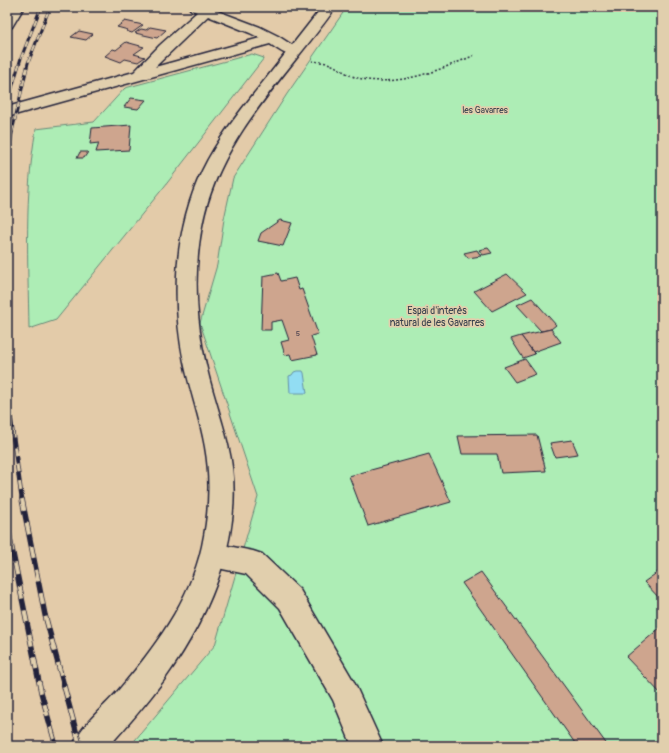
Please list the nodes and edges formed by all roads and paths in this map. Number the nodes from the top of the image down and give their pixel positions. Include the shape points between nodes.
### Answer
1 (18, 7) edge
2 (329, 7) edge
3 (204, 8) edge
4 (7, 24) edge
5 (273, 39) junction
6 (293, 52) junction
7 (475, 55) dead end
8 (140, 75) junction
9 (7, 112) edge
10 (213, 556) junction
11 (96, 736) edge
12 (368, 746) edge

1 - 4 street
2 - 6 street
3 - 5 street
3 - 8 street
5 - 6 street
5 - 8 street
6 - 7 path via 304,59 331,65 356,78 377,81 446,67
6 - 10 street via 217,156 197,208 192,232 186,296 189,333 222,475 219,534
8 - 9 street
10 - 11 street via 188,616 166,652 133,696
10 - 12 street via 253,563 290,599 343,690

